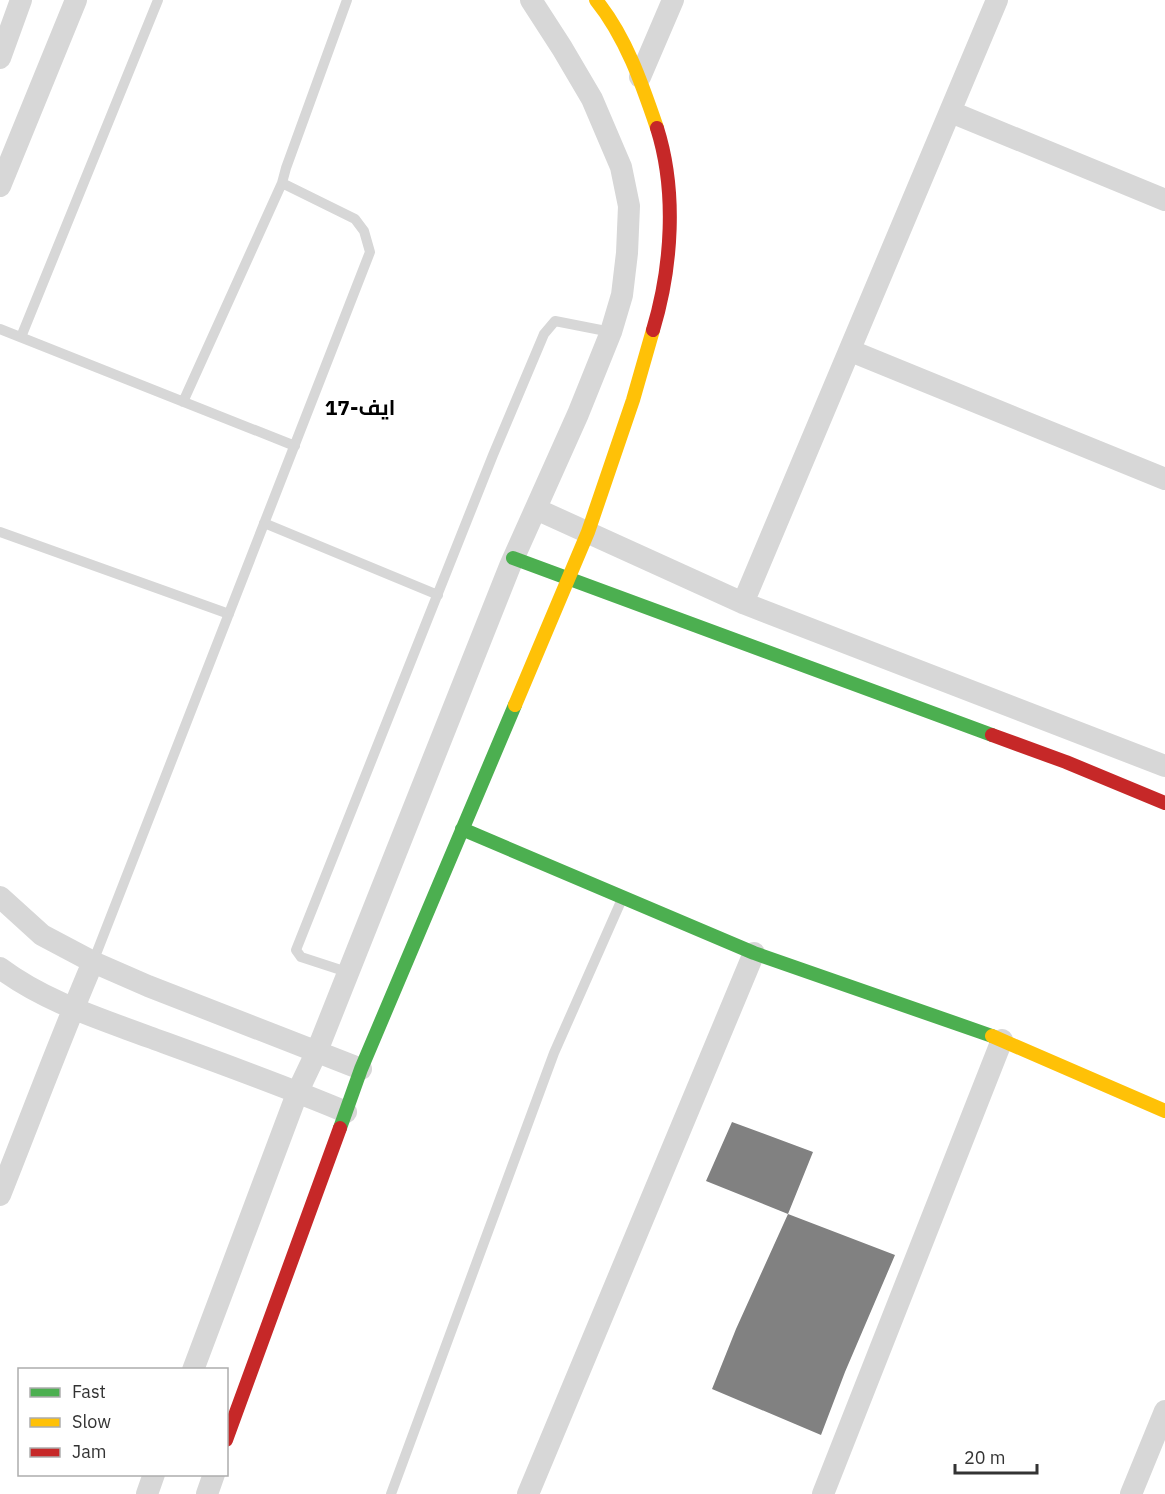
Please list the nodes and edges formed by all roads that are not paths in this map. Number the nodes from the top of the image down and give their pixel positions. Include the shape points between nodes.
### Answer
1 (21, 0) edge
2 (76, 0) edge
3 (158, 0) edge
4 (347, 0) edge
5 (531, 0) edge
6 (596, 0) edge
7 (673, 0) edge
8 (997, 0) edge
9 (0, 58) edge
10 (640, 77) junction
11 (951, 112) junction
12 (282, 183) junction
13 (0, 186) edge
14 (1165, 200) edge
15 (0, 329) edge
16 (610, 332) junction
17 (21, 337) junction
18 (851, 351) junction
19 (183, 402) junction
20 (295, 446) junction
21 (1165, 479) edge
22 (536, 509) junction
23 (264, 523) junction
24 (0, 532) edge
25 (588, 532) junction
26 (513, 558) junction
27 (568, 579) junction
28 (438, 595) junction
29 (743, 603) junction
30 (229, 614) junction
31 (1165, 766) edge
32 (1165, 803) edge
33 (462, 829) junction
34 (0, 897) edge
35 (623, 897) junction
36 (754, 953) junction
37 (93, 962) junction
38 (0, 968) edge
39 (347, 972) junction
40 (73, 1009) junction
41 (1002, 1040) junction
42 (317, 1051) junction
43 (361, 1069) junction
44 (298, 1092) junction
45 (1165, 1111) edge
46 (346, 1112) junction
47 (0, 1195) edge
48 (195, 1368) edge
49 (1163, 1424) edge
50 (228, 1435) edge
51 (153, 1476) edge
52 (147, 1494) edge
53 (391, 1494) edge
54 (528, 1494) edge
55 (823, 1494) edge
56 (1131, 1494) edge

1 - 9 street
2 - 13 street
3 - 17 lane
4 - 12 lane
5 - 16 street via 592,99 621,167 629,206 627,253 622,295
6 - 10 street
7 - 10 street
8 - 11 street
10 - 25 street via 660,138 668,188 668,258 649,346
11 - 14 street
11 - 18 street
12 - 19 lane
12 - 20 lane via 355,219 370,252
15 - 17 lane
16 - 22 street
16 - 28 lane via 555,321 544,334
17 - 19 lane
18 - 21 street
18 - 29 street
19 - 20 lane
20 - 23 lane
22 - 25 street
22 - 26 street
23 - 28 lane
23 - 30 lane
24 - 30 lane
25 - 27 street
25 - 29 street
26 - 27 street
26 - 39 street
27 - 32 street via 1066,762
27 - 33 street
28 - 39 lane via 296,950 301,957
29 - 31 street
30 - 37 lane
33 - 35 street
33 - 43 street
34 - 37 street via 42,934
35 - 36 street
35 - 53 lane via 554,1053
36 - 41 street
36 - 54 street
37 - 40 street
37 - 42 street
38 - 40 street via 16,981
39 - 42 street
40 - 44 street
40 - 47 street
41 - 45 street
41 - 55 street
42 - 43 street
42 - 44 street
43 - 46 street
44 - 46 street
44 - 48 street
46 - 50 street
49 - 56 street
51 - 52 street

